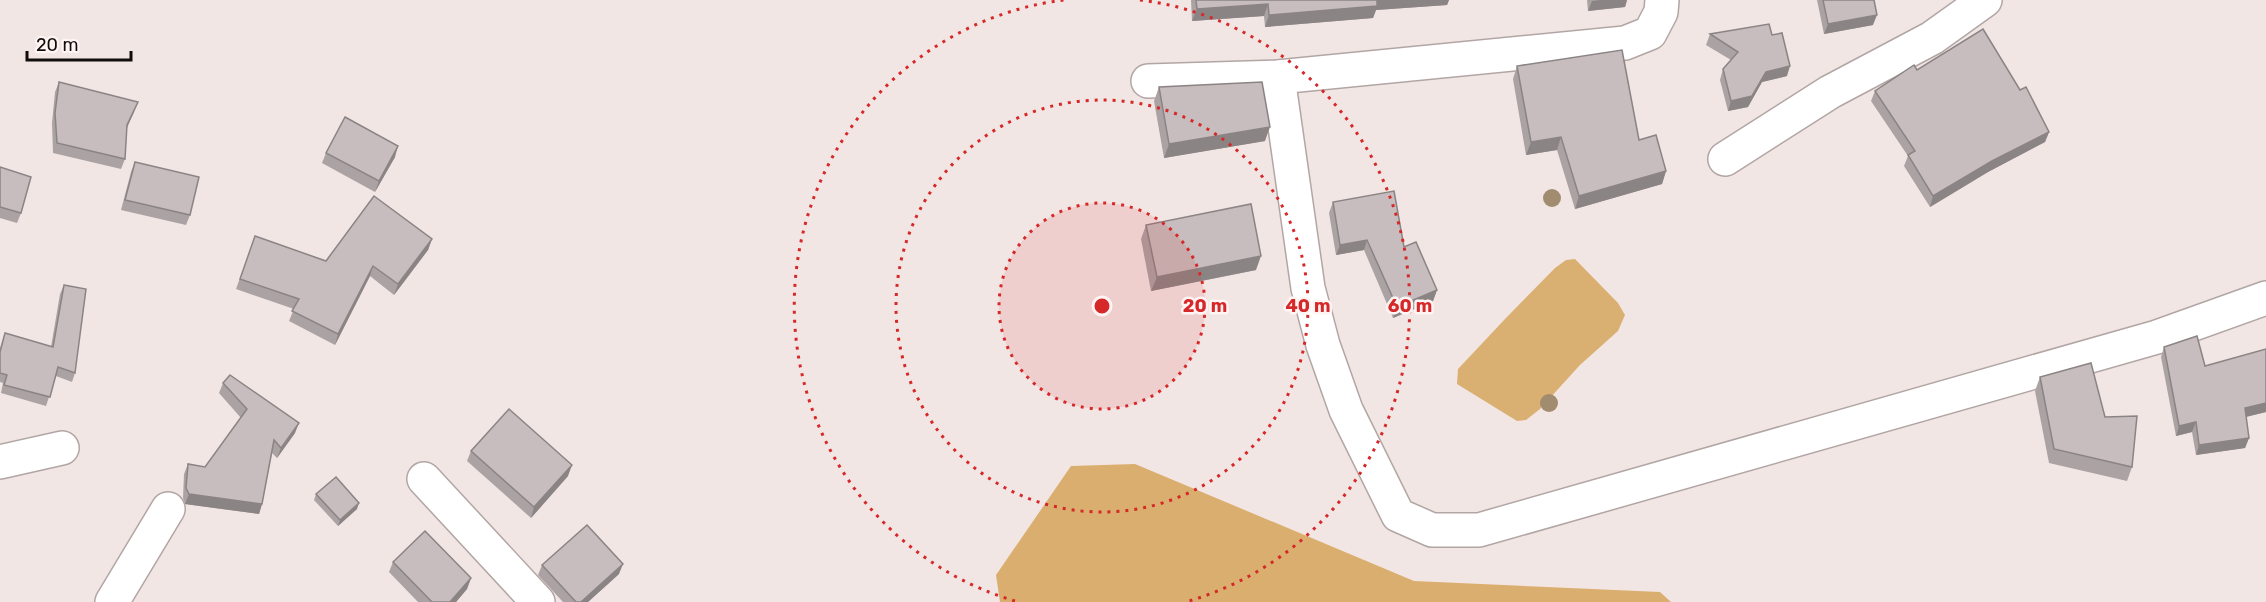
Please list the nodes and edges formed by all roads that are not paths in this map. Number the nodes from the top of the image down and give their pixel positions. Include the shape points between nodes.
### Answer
1 (1662, 0) edge
2 (1985, 0) edge
3 (1278, 77) junction
4 (1148, 81) dead end
5 (1725, 159) dead end
6 (2266, 298) edge
7 (62, 448) dead end
8 (0, 462) edge
9 (424, 479) dead end
10 (168, 509) dead end
11 (112, 602) edge
12 (538, 602) edge

1 - 3 street via 1661,12 1650,33 1625,43
2 - 5 street via 1932,38 1830,92
3 - 4 street
3 - 6 street via 1308,288 1323,345 1346,410 1398,515 1432,530 1479,530 2157,337
7 - 8 street
9 - 12 street
10 - 11 street

